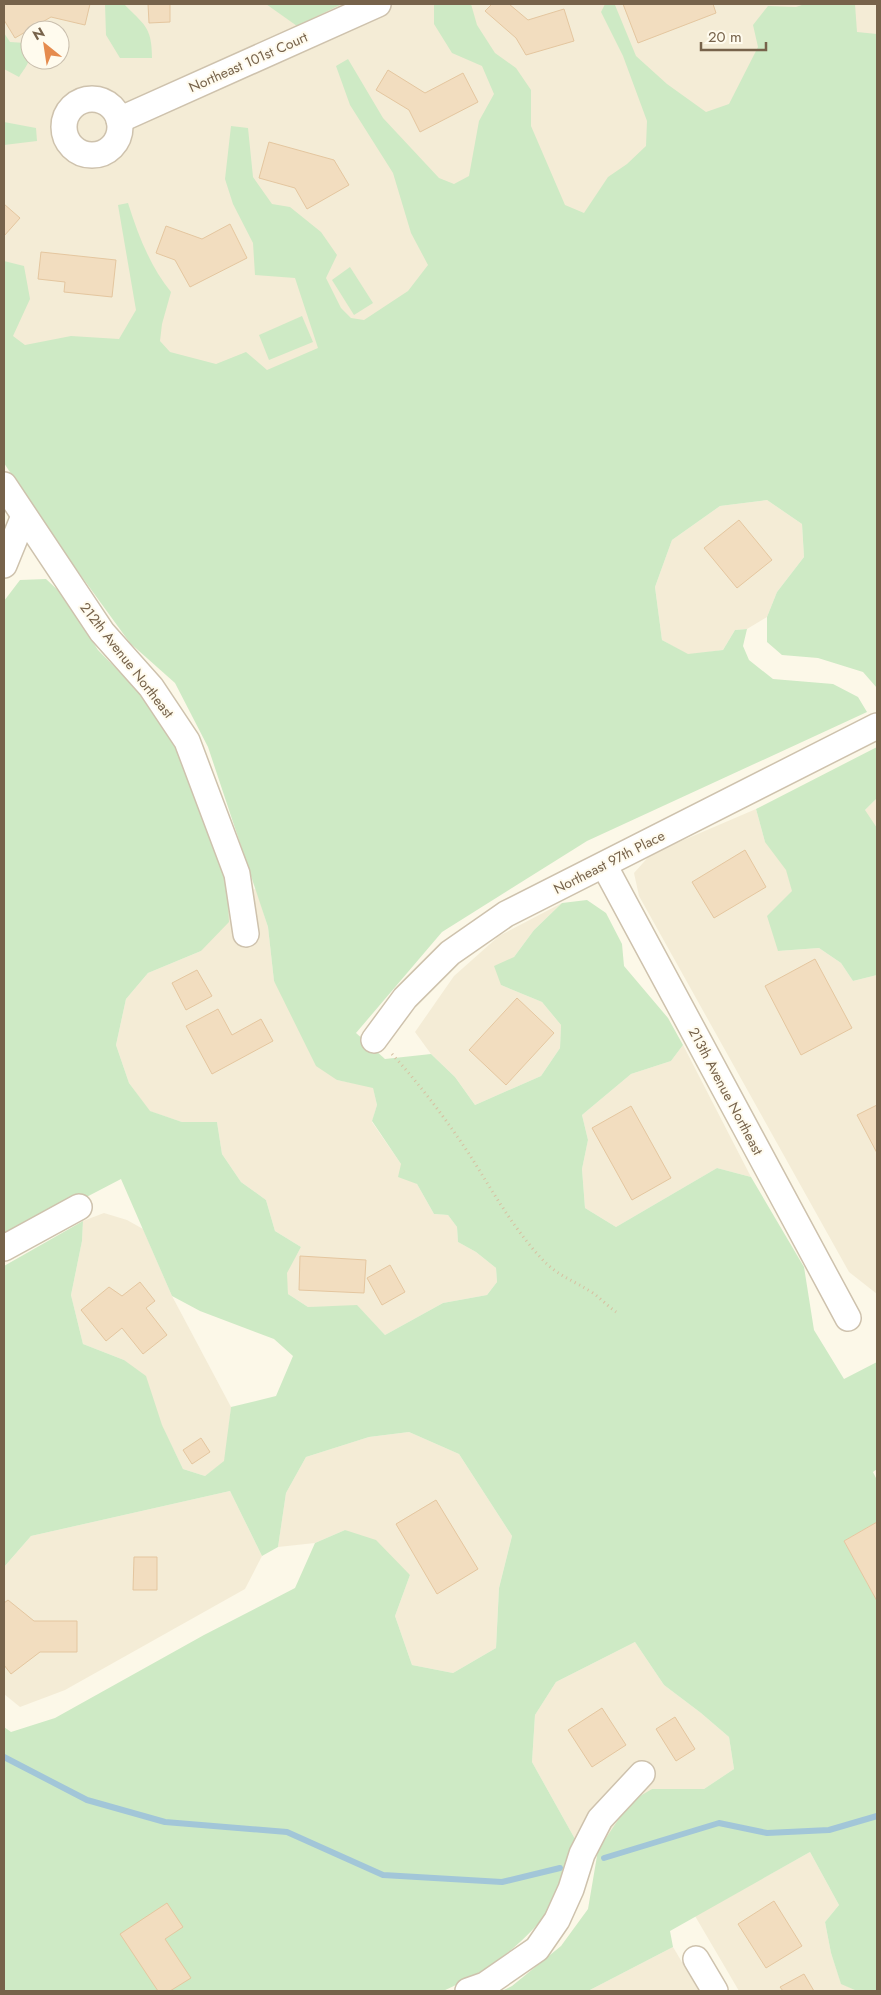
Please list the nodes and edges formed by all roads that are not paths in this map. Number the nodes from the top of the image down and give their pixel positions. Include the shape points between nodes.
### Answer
1 (378, 4) edge
2 (119, 120) dead end
3 (4, 485) edge
4 (24, 516) junction
5 (4, 565) edge
6 (877, 726) edge
7 (604, 865) junction
8 (246, 934) dead end
9 (374, 1040) road end
10 (79, 1207) dead end
11 (4, 1248) edge
12 (848, 1318) dead end
13 (642, 1774) dead end
14 (696, 1958) dead end
15 (468, 1991) edge
16 (715, 1991) edge

1 - 2 street, Northeast 101st Court
3 - 4 street, 212th Avenue Northeast
4 - 5 street
4 - 8 street, 212th Avenue Northeast via 102,632 151,687 188,741 237,874
6 - 7 street, Northeast 97th Place
7 - 9 street, Northeast 97th Place via 506,914 450,953 404,998
7 - 12 street, 213th Avenue Northeast
10 - 11 street
13 - 15 street via 600,1820 582,1854 558,1920 537,1949 485,1984
14 - 16 street

